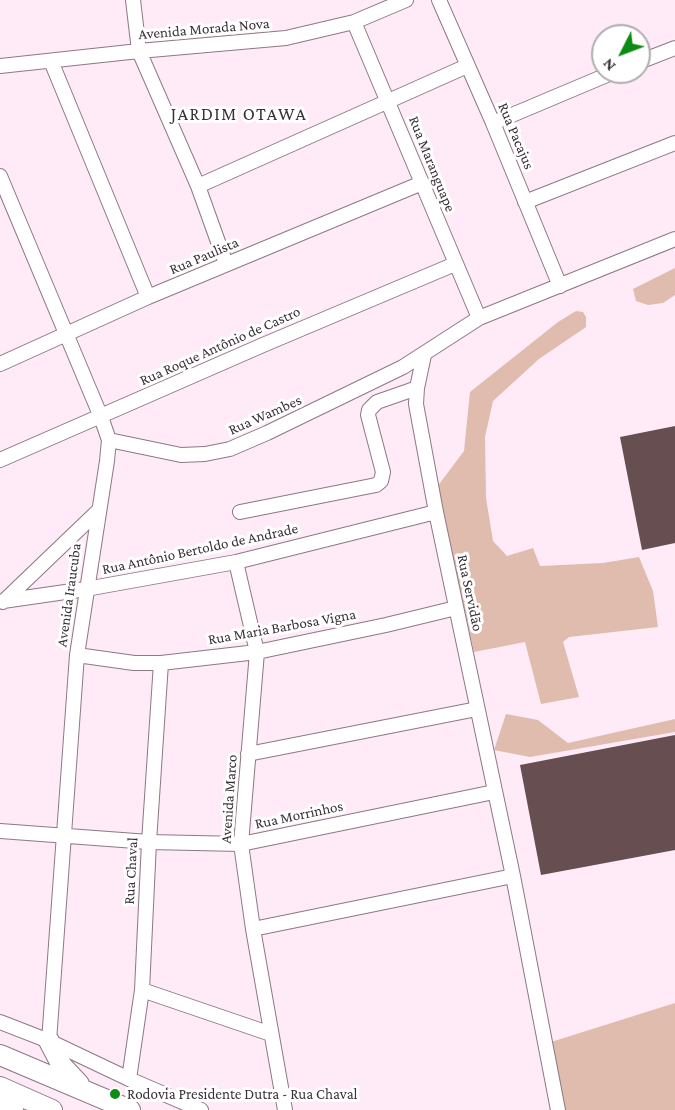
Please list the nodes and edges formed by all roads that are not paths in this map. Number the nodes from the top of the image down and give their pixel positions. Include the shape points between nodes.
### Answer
1 (134, 0) edge
2 (406, 0) edge
3 (439, 0) edge
4 (354, 22) junction
5 (675, 48) edge
6 (139, 51) junction
7 (651, 57) edge
8 (51, 61) junction
9 (0, 66) edge
10 (467, 66) junction
11 (591, 82) edge
12 (388, 100) junction
13 (493, 123) junction
14 (675, 143) edge
15 (0, 176) edge
16 (422, 183) junction
17 (198, 186) junction
18 (525, 202) junction
19 (675, 239) edge
20 (226, 264) junction
21 (455, 264) junction
22 (560, 286) junction
23 (148, 297) junction
24 (479, 318) junction
25 (66, 336) junction
26 (424, 355) junction
27 (0, 364) edge
28 (417, 388) junction
29 (101, 417) junction
30 (109, 440) junction
31 (0, 460) edge
32 (98, 511) junction
33 (240, 512) dead end
34 (436, 512) junction
35 (236, 562) junction
36 (86, 589) junction
37 (2, 603) edge
38 (456, 608) junction
39 (257, 652) junction
40 (77, 655) junction
41 (161, 663) junction
42 (477, 709) junction
43 (248, 754) junction
44 (494, 792) junction
45 (0, 831) edge
46 (64, 835) junction
47 (149, 842) junction
48 (241, 844) junction
49 (513, 876) junction
50 (253, 930) junction
51 (142, 990) junction
52 (0, 1022) edge
53 (271, 1034) junction
54 (49, 1041) junction
55 (0, 1055) edge
56 (129, 1079) junction
57 (0, 1087) edge
58 (96, 1095) junction
59 (0, 1104) edge
60 (13, 1110) edge
61 (52, 1110) edge
62 (130, 1110) edge
63 (201, 1110) edge
64 (285, 1110) edge
65 (558, 1110) edge

1 - 6 street
2 - 4 street, Avenida Morada Nova
3 - 10 street, Rua Pacajus
4 - 6 street, Avenida Morada Nova via 286,39
4 - 12 street, Rua Maranguape
5 - 7 street
6 - 8 street, Avenida Morada Nova
6 - 17 street
8 - 9 street, Avenida Morada Nova
8 - 23 street
10 - 12 street
10 - 13 street, Rua Pacajus
11 - 13 street
12 - 16 street, Rua Maranguape
12 - 17 street
13 - 18 street, Rua Pacajus
14 - 18 street
15 - 25 street, Avenida Iraucuba
16 - 20 street, Rua Paulista
16 - 21 street, Rua Maranguape
17 - 20 street
18 - 22 street, Rua Pacajus
19 - 22 street
20 - 23 street, Rua Paulista
21 - 24 street, Rua Maranguape
21 - 29 street, Rua Roque Antônio de Castro
22 - 24 street
23 - 25 street, Rua Paulista
24 - 26 street
25 - 27 street, Rua Paulista
25 - 29 street, Avenida Iraucuba
26 - 28 street, Rua Servidão
26 - 30 street, Rua Wambes via 230,449 181,454
28 - 33 street via 377,402 369,410 383,472 381,482
28 - 34 street, Rua Servidão via 416,404
29 - 30 street, Avenida Iraucuba
29 - 31 street, Rua Roque Antônio de Castro
30 - 32 street, Avenida Iraucuba
32 - 36 street, Avenida Iraucuba
32 - 37 street
34 - 35 street, Rua Antônio Bertoldo de Andrade
34 - 38 street, Rua Servidão
35 - 36 street, Rua Antônio Bertoldo de Andrade
35 - 39 street, Avenida Marco
36 - 37 street, Rua Antônio Bertoldo de Andrade
36 - 40 street, Avenida Iraucuba
38 - 39 street, Rua Maria Barbosa Vigna
38 - 42 street, Rua Servidão
39 - 41 street, Rua Maria Barbosa Vigna
39 - 43 street, Avenida Marco
40 - 41 street, Rua Maria Barbosa Vigna
40 - 46 street, Avenida Iraucuba
41 - 47 street, Rua Chaval
42 - 43 street
42 - 44 street, Rua Servidão
43 - 48 street, Avenida Marco
44 - 48 street, Rua Morrinhos
44 - 49 street, Rua Servidão
45 - 46 street, Rua Morrinhos
46 - 47 street, Rua Morrinhos
46 - 54 street, Avenida Iraucuba
47 - 48 street, Rua Morrinhos
47 - 51 street, Rua Chaval
48 - 50 street, Avenida Marco
49 - 50 street
49 - 65 street, Rua Servidão
50 - 53 street, Avenida Marco
51 - 53 street
51 - 56 street, Rua Chaval
52 - 54 street
53 - 64 street, Avenida Marco
54 - 56 street
54 - 58 highway via 62,1066 76,1082
55 - 58 highway
56 - 63 street
57 - 61 highway
58 - 62 highway
59 - 60 highway

